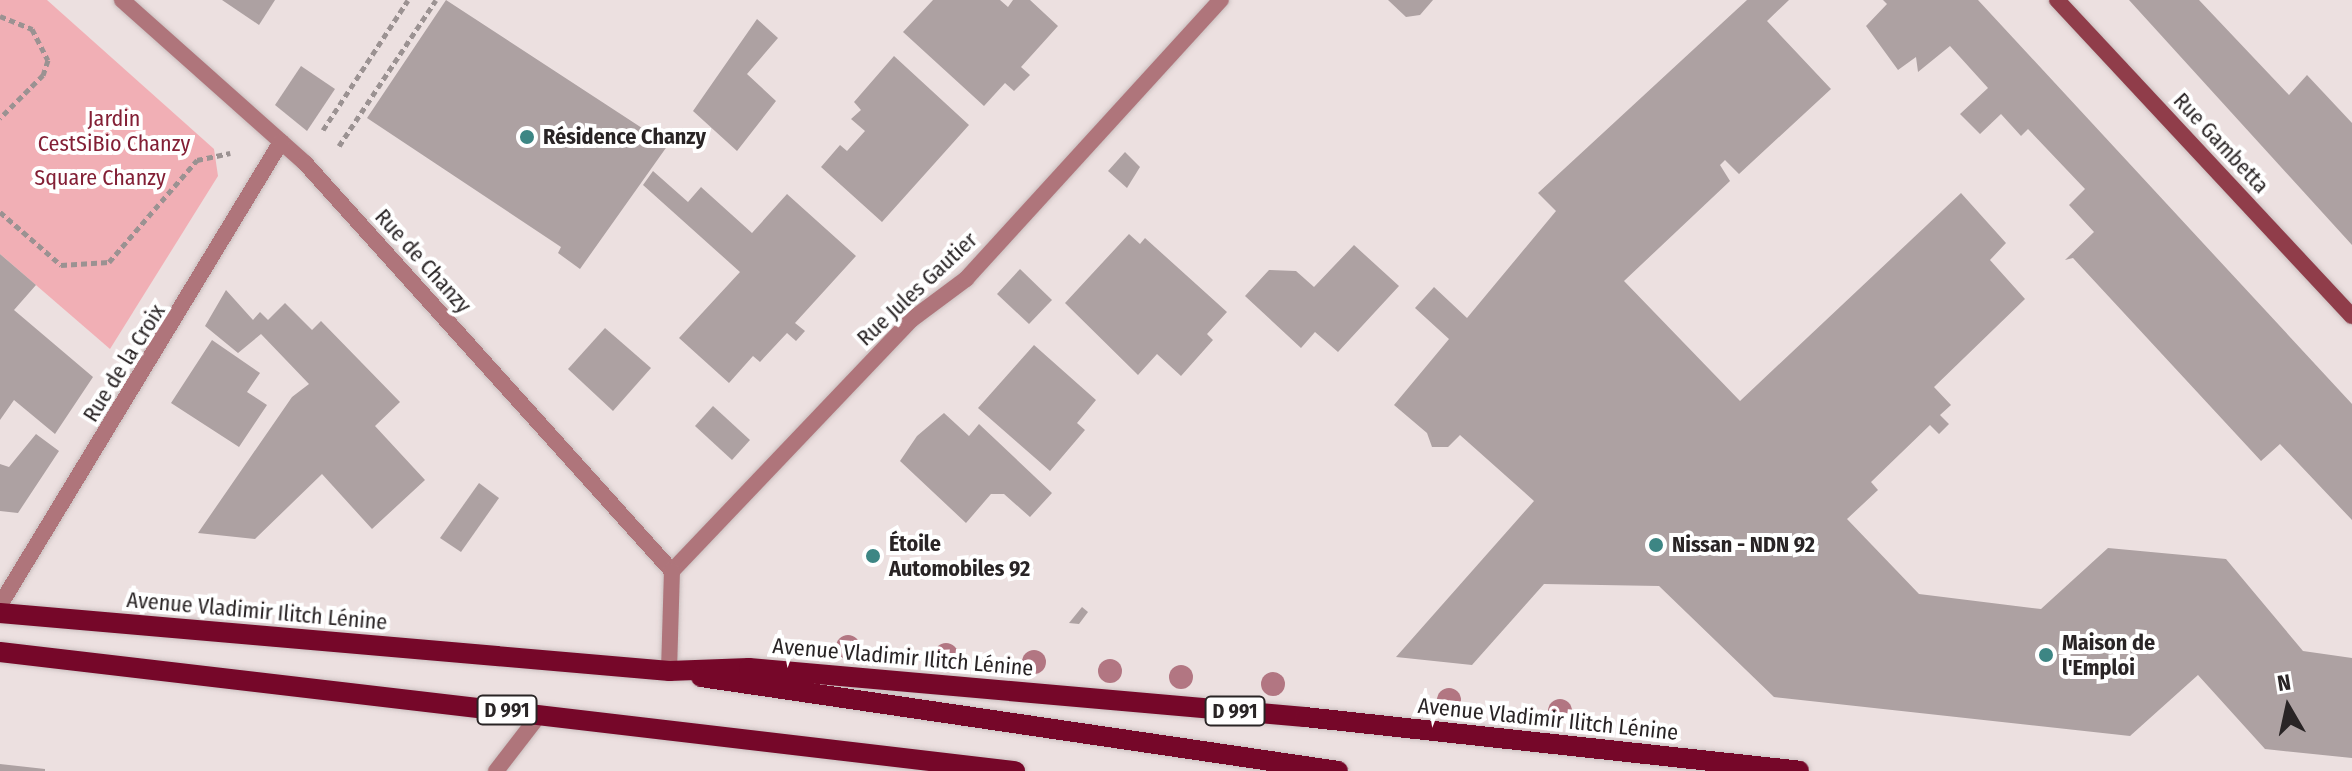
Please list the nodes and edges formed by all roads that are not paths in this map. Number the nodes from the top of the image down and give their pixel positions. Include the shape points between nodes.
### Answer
1 (122, 0) edge
2 (1221, 0) edge
3 (2057, 0) edge
4 (281, 142) junction
5 (2352, 316) edge
6 (672, 571) junction
7 (0, 605) edge
8 (0, 613) edge
9 (0, 652) edge
10 (669, 671) junction
11 (540, 714) junction
12 (937, 766) edge
13 (496, 771) edge
14 (1015, 771) edge
15 (1338, 771) edge
16 (1799, 771) edge

1 - 4 street, Rue de Chanzy
2 - 6 street, Rue Jules Gautier via 966,279 911,320
3 - 5 street, Rue Gambetta
4 - 6 street, Rue de Chanzy
4 - 7 street, Rue de la Croix
6 - 10 street
8 - 10 main road, Avenue Vladimir Ilitch Lénine / D 991
9 - 11 main road, D 991
10 - 15 main road via 763,690
10 - 16 main road, Avenue Vladimir Ilitch Lénine / D 991 via 749,668 813,673 1305,717
11 - 12 main road, D 991
11 - 13 street
12 - 14 main road, D 991

